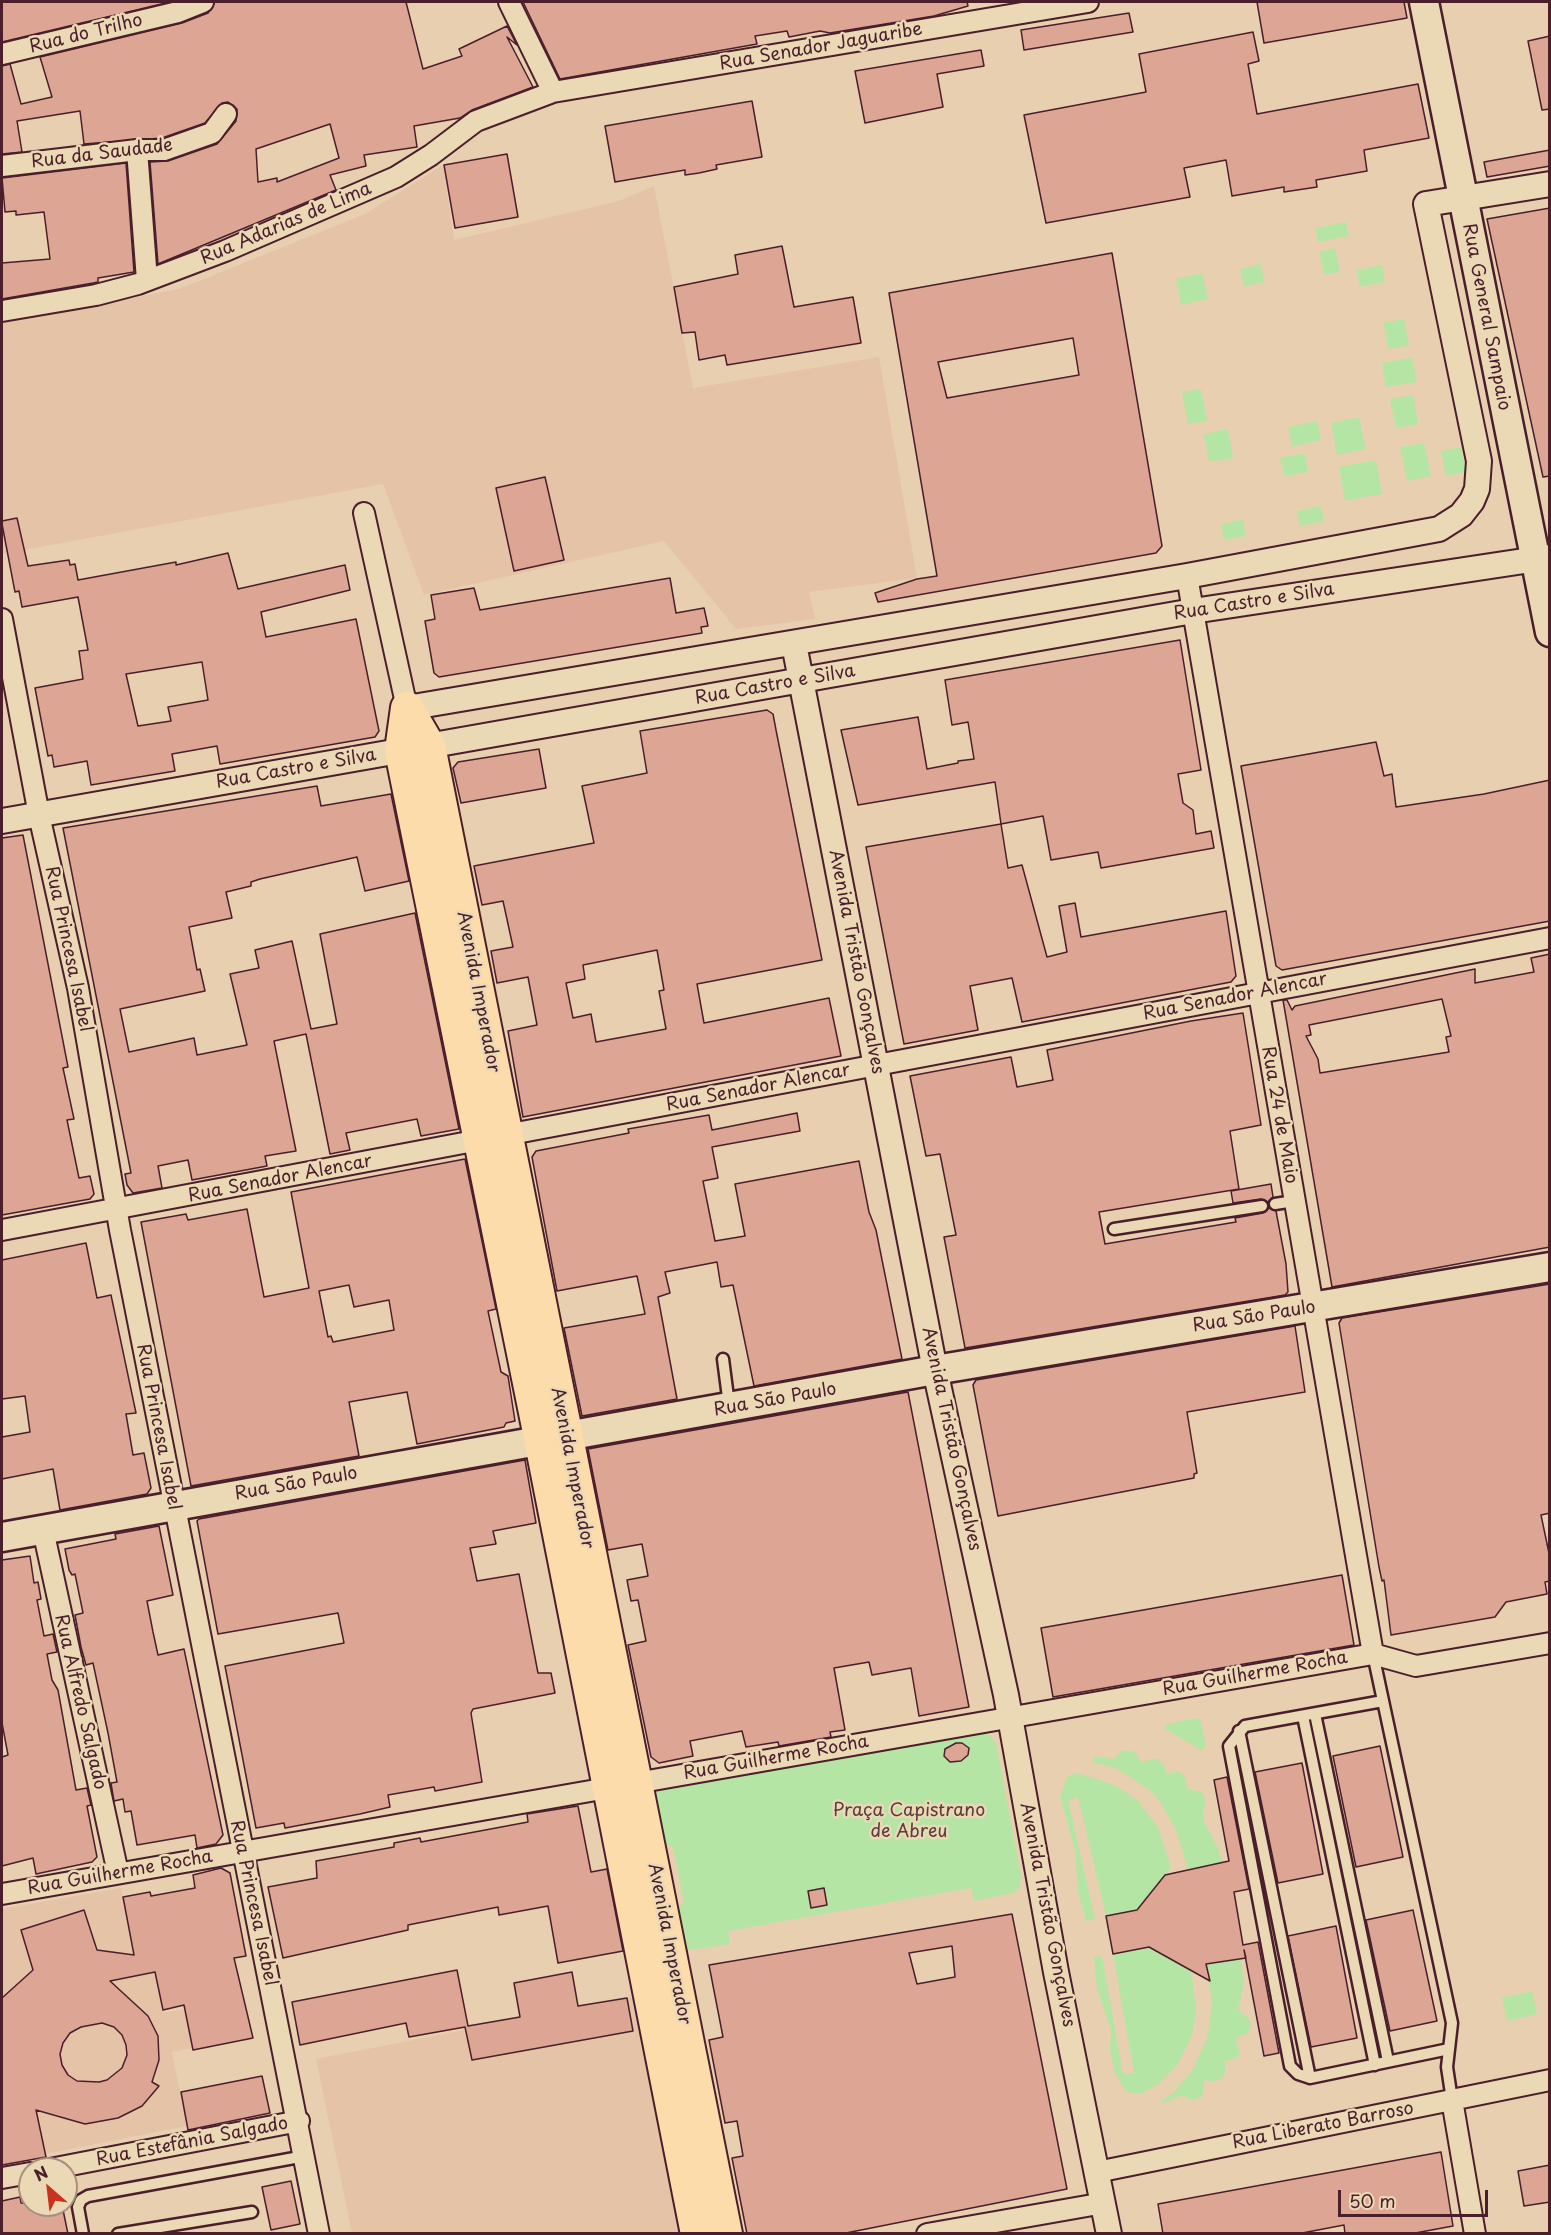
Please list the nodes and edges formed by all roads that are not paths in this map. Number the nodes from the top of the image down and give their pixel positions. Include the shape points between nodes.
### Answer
1 (203, 2) edge
2 (509, 2) edge
3 (1088, 2) edge
4 (1424, 2) edge
5 (2, 54) edge
6 (553, 92) junction
7 (226, 114) dead end
8 (137, 150) junction
9 (2, 166) edge
10 (1550, 184) edge
11 (1463, 199) junction
12 (147, 280) junction
13 (2, 311) edge
14 (1479, 461) joint
15 (364, 513) dead end
16 (1542, 558) edge
17 (1187, 576) junction
18 (1193, 611) junction
19 (2, 619) edge
20 (1550, 632) edge
21 (794, 644) junction
22 (801, 681) junction
23 (406, 708) junction
24 (415, 748) junction
25 (39, 815) junction
26 (2, 821) edge
27 (1550, 938) edge
28 (1258, 993) junction
29 (876, 1065) junction
30 (493, 1139) junction
31 (1262, 1206) dead end
32 (116, 1210) junction
33 (1114, 1229) dead end
34 (2, 1230) edge
35 (1550, 1267) edge
36 (1312, 1308) junction
37 (723, 1359) dead end
38 (936, 1370) junction
39 (729, 1408) junction
40 (553, 1438) junction
41 (174, 1506) junction
42 (43, 1530) junction
43 (2, 1537) edge
44 (1550, 1643) edge
45 (1373, 1654) junction
46 (1383, 1701) junction
47 (1315, 1714) junction
48 (1010, 1716) junction
49 (1303, 1716) junction
50 (1239, 1731) junction
51 (622, 1786) junction
52 (242, 1852) junction
53 (118, 1873) junction
54 (2, 1894) edge
55 (1449, 2049) junction
56 (1388, 2061) junction
57 (1375, 2065) junction
58 (1310, 2078) junction
59 (1550, 2080) edge
60 (1452, 2100) junction
61 (299, 2121) junction
62 (305, 2156) junction
63 (78, 2164) edge
64 (1097, 2172) junction
65 (18, 2175) edge
66 (2, 2178) edge
67 (1104, 2203) junction
68 (252, 2212) dead end
69 (83, 2234) edge
70 (117, 2234) edge
71 (320, 2234) edge
72 (697, 2234) edge
73 (726, 2234) edge
74 (927, 2234) edge
75 (1109, 2234) edge
76 (1475, 2234) edge

1 - 5 street, Rua do Trilho
2 - 6 street
3 - 6 street, Rua Senador Jaguaribe
4 - 11 main road, Rua General Sampaio
6 - 12 street, Rua Adarias de Lima via 476,121 396,177 225,251
7 - 8 street, Rua da Saudade via 212,133 164,150
8 - 9 street, Rua da Saudade
8 - 12 street
10 - 11 street
11 - 14 street, Rua General Sampaio via 1426,204
11 - 16 main road, Rua General Sampaio
12 - 13 street, Rua Adarias de Lima via 96,296
14 - 17 street, Rua Castro e Silva via 1472,501 1461,515 1438,529
15 - 23 street, Avenida Imperador
16 - 18 street, Rua Castro e Silva
16 - 20 main road, Rua General Sampaio
17 - 18 street, Rua 24 de Maio
17 - 21 street, Rua Castro e Silva
18 - 22 street, Rua Castro e Silva
18 - 28 street, Rua 24 de Maio
19 - 25 street, Rua Princesa Isabel
21 - 22 street, Avenida Tristão Gonçalves
21 - 23 street, Rua Castro e Silva
22 - 24 street, Rua Castro e Silva
22 - 29 street, Avenida Tristão Gonçalves
23 - 24 main road, Avenida Imperador
24 - 25 street, Rua Castro e Silva
24 - 30 main road, Avenida Imperador
25 - 26 street, Rua Castro e Silva
25 - 32 street, Rua Princesa Isabel via 78,988
27 - 28 street, Rua Senador Alencar
28 - 29 street, Rua Senador Alencar
28 - 36 street, Rua 24 de Maio via 1284,1202
29 - 30 street, Rua Senador Alencar
29 - 38 street, Avenida Tristão Gonçalves
30 - 32 street, Rua Senador Alencar
30 - 40 main road, Avenida Imperador
31 - 33 lane
32 - 34 street, Rua Senador Alencar
32 - 41 street, Rua Princesa Isabel
35 - 36 main road, Rua São Paulo
36 - 38 main road, Rua São Paulo
36 - 45 street, Rua 24 de Maio
37 - 39 lane
38 - 39 main road, Rua São Paulo
38 - 48 street, Avenida Tristão Gonçalves
39 - 40 main road, Rua São Paulo
40 - 41 main road, Rua São Paulo
40 - 51 main road, Avenida Imperador
41 - 42 main road, Rua São Paulo
41 - 52 street, Rua Princesa Isabel
42 - 43 main road, Rua São Paulo
42 - 53 street, Rua Alfredo Salgado
44 - 45 street, Rua Guilherme Rocha via 1416,1666
45 - 46 lane
45 - 48 street, Rua Guilherme Rocha
46 - 47 lane
46 - 55 lane via 1452,2023
47 - 49 lane
47 - 56 lane
48 - 51 street, Rua Guilherme Rocha
48 - 64 street, Avenida Tristão Gonçalves
49 - 50 lane via 1245,1726
49 - 57 lane
50 - 58 lane
50 - 58 lane via 1229,1746 1290,2066
51 - 52 street, Rua Guilherme Rocha
51 - 72 main road, Avenida Imperador
51 - 73 main road, Avenida Imperador
52 - 53 street, Rua Guilherme Rocha
52 - 61 street, Rua Princesa Isabel
53 - 54 street, Rua Guilherme Rocha
55 - 56 lane
55 - 60 lane via 1447,2067
56 - 57 lane
57 - 58 lane
59 - 60 street, Rua Liberato Barroso
60 - 64 street, Rua Liberato Barroso
60 - 76 street
61 - 62 street, Rua Princesa Isabel
61 - 63 street, Rua Estefânia Salgado
62 - 69 lane via 88,2196 78,2207
62 - 71 street, Rua Princesa Isabel
64 - 67 street, Avenida Tristão Gonçalves
65 - 66 street
67 - 74 street
67 - 75 street, Avenida Tristão Gonçalves
68 - 70 lane

